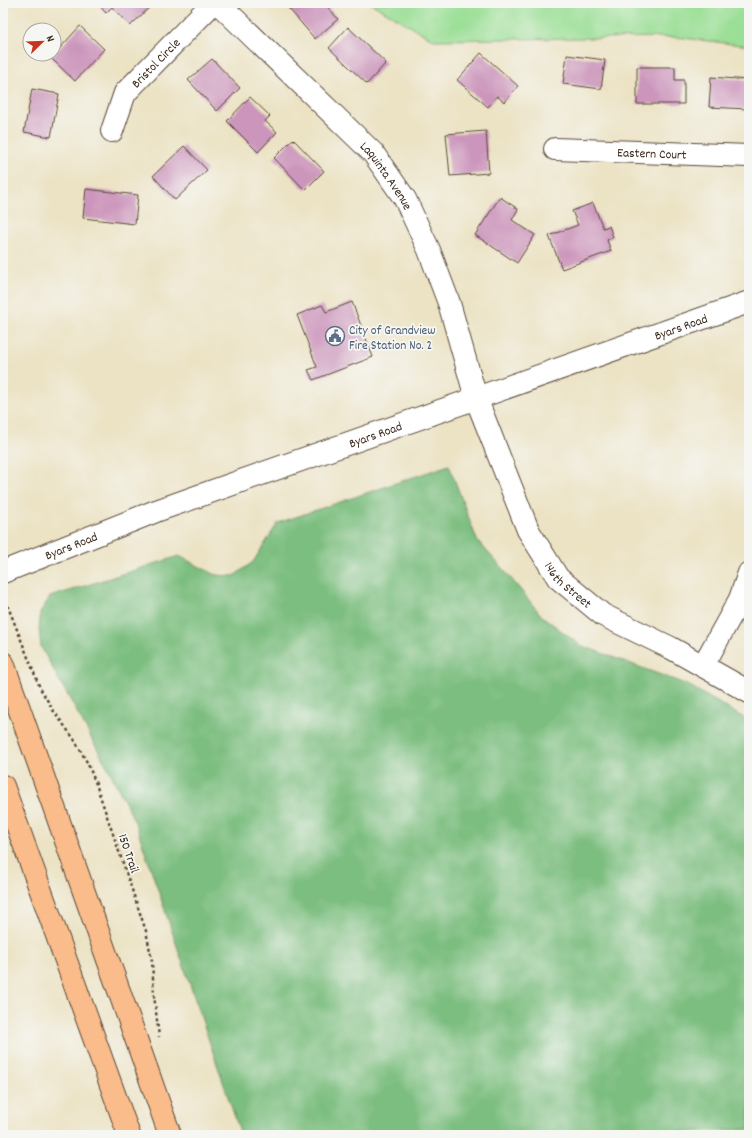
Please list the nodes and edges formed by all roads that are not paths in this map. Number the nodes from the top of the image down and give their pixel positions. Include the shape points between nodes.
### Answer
1 (213, 3) edge
2 (218, 3) edge
3 (112, 131) dead end
4 (555, 149) dead end
5 (749, 156) edge
6 (749, 302) edge
7 (476, 398) junction
8 (3, 572) edge
9 (749, 573) edge
10 (3, 663) edge
11 (703, 666) junction
12 (749, 692) edge
13 (3, 786) edge
14 (129, 1135) edge
15 (170, 1135) edge

1 - 3 street, Bristol Circle via 125,93
2 - 7 street, Laquinta Avenue via 373,153 405,199 429,250 449,303
4 - 5 street, Eastern Court
6 - 7 street, Byars Road
7 - 8 street, Byars Road via 156,511
7 - 11 street, 146th Street via 528,530 558,578 603,615
9 - 11 street via 740,599
10 - 15 main road
11 - 12 street, 146th Street
13 - 14 main road

